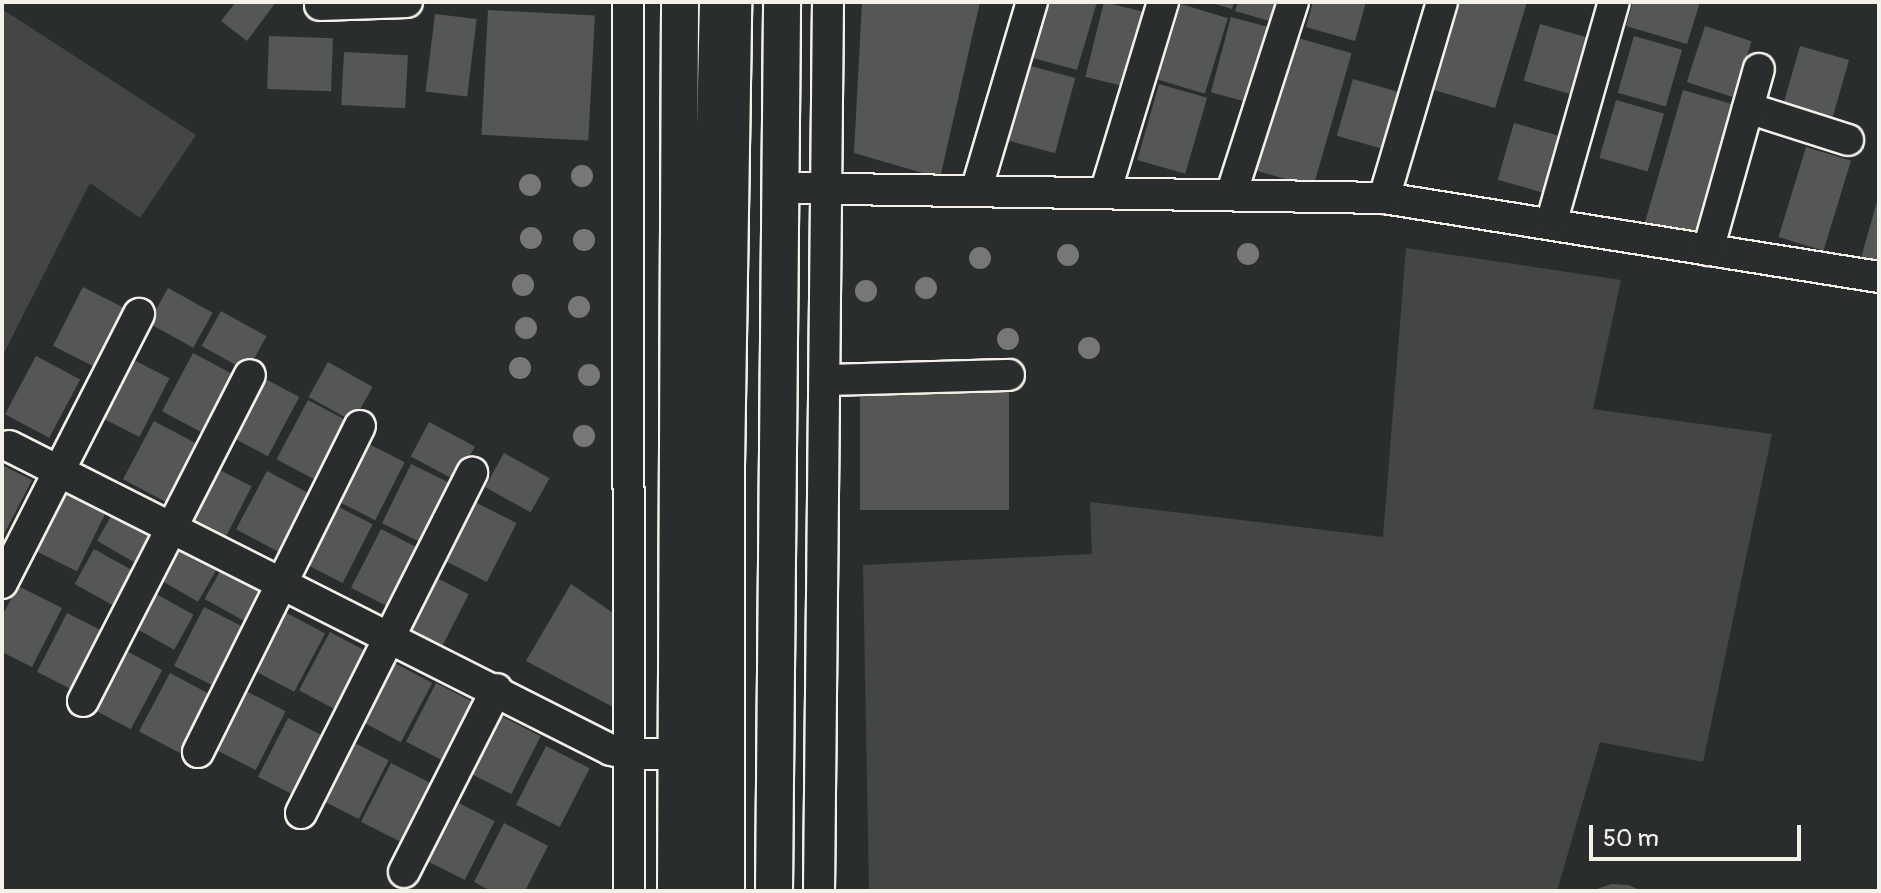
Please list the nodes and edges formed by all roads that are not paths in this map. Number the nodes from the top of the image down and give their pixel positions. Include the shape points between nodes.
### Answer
1 (407, 2) edge
2 (628, 2) edge
3 (680, 2) edge
4 (715, 2) edge
5 (736, 2) edge
6 (782, 2) edge
7 (828, 2) edge
8 (1032, 2) edge
9 (1163, 2) edge
10 (1293, 2) edge
11 (1442, 2) edge
12 (1614, 2) edge
13 (320, 5) dead end
14 (1759, 69) dead end
15 (1748, 108) junction
16 (1848, 140) dead end
17 (782, 188) junction
18 (827, 189) junction
19 (976, 191) junction
20 (1105, 193) junction
21 (1231, 195) junction
22 (1384, 198) junction
23 (1551, 224) junction
24 (1708, 250) junction
25 (1879, 277) edge
26 (139, 314) dead end
27 (250, 375) dead end
28 (1009, 375) dead end
29 (825, 380) junction
30 (360, 426) dead end
31 (9, 446) dead end
32 (58, 472) junction
33 (472, 473) dead end
34 (169, 530) junction
35 (2, 583) edge
36 (281, 586) junction
37 (390, 637) junction
38 (497, 689) junction
39 (83, 701) dead end
40 (198, 752) dead end
41 (629, 754) junction
42 (676, 754) junction
43 (301, 813) dead end
44 (404, 872) dead end
45 (629, 891) edge
46 (676, 891) edge
47 (702, 891) edge
48 (729, 891) edge
49 (774, 891) edge
50 (819, 891) edge

1 - 13 street
2 - 41 street
3 - 42 main road
4 - 47 street
5 - 48 street
6 - 17 main road
7 - 18 street
8 - 19 street
9 - 20 street
10 - 21 street
11 - 22 street
12 - 23 street
14 - 15 street
15 - 16 street
15 - 24 street
17 - 18 street
17 - 49 main road
18 - 19 street
18 - 29 street
19 - 20 street
20 - 21 street
21 - 22 street
22 - 23 street
23 - 24 street
24 - 25 street
26 - 32 street
27 - 34 street
28 - 29 street
29 - 50 street
30 - 36 street
31 - 32 street
32 - 34 street
32 - 35 street
33 - 37 street
34 - 36 street
34 - 39 street
36 - 37 street
36 - 40 street
37 - 38 street
37 - 43 street
38 - 41 street via 599,744
38 - 44 street
41 - 42 street
41 - 45 street
42 - 46 main road

